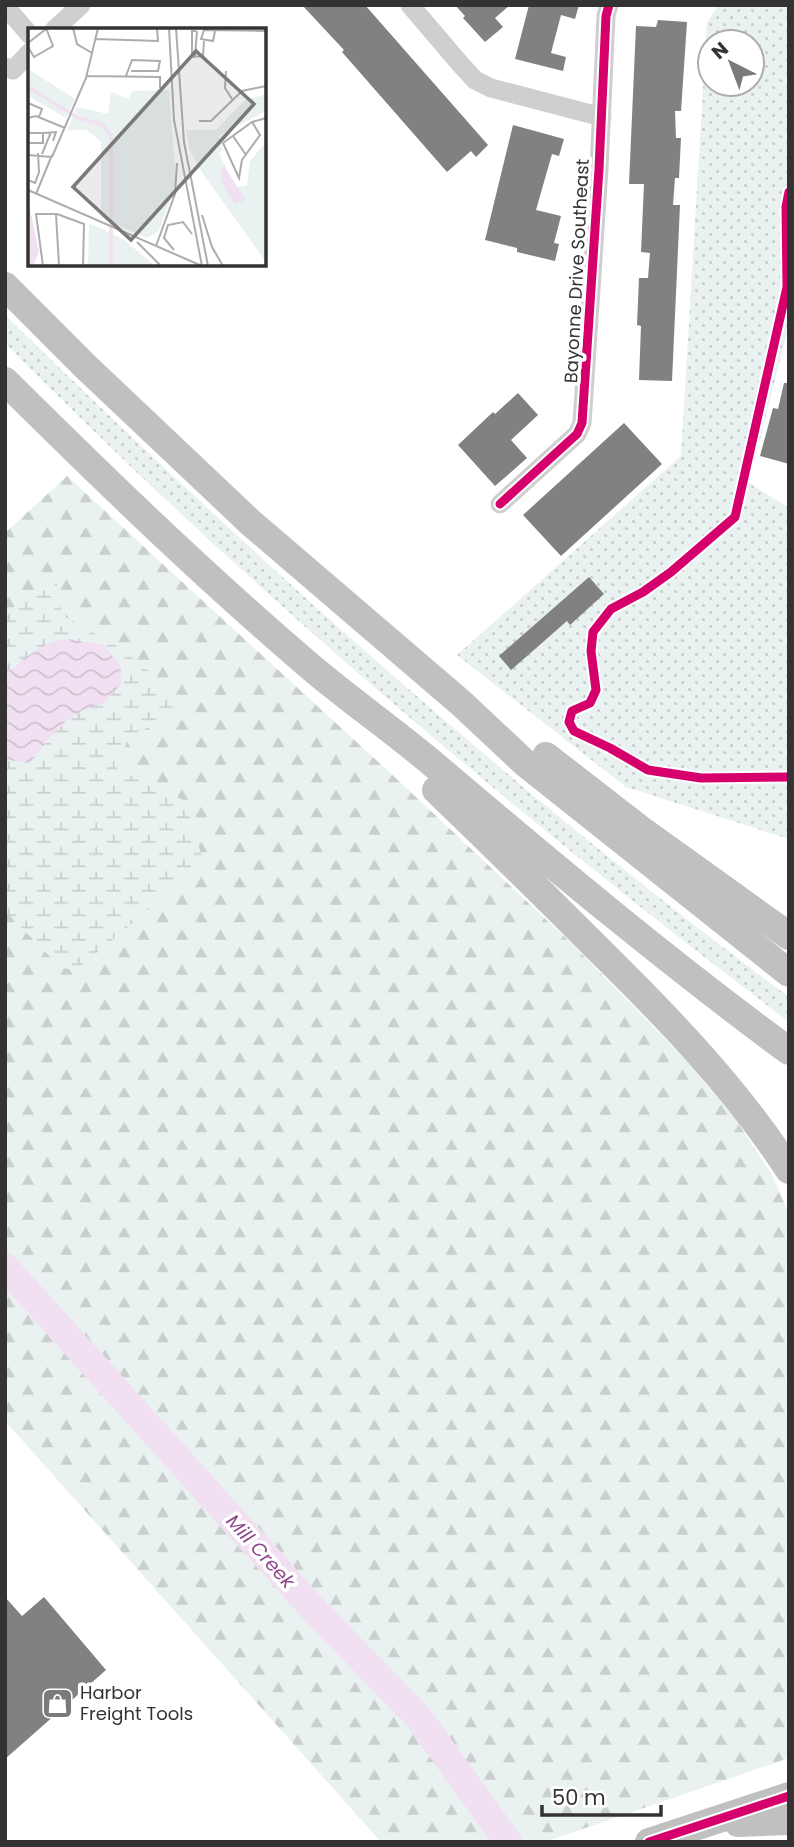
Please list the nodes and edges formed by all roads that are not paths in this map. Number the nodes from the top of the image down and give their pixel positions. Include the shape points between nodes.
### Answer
1 (81, 5) edge
2 (410, 5) edge
3 (609, 5) edge
4 (5, 6) edge
5 (56, 28) edge
6 (28, 33) edge
7 (28, 54) edge
8 (5, 67) edge
9 (602, 117) junction
10 (5, 286) edge
11 (5, 381) edge
12 (500, 504) dead end
13 (307, 663) junction
14 (461, 703) junction
15 (789, 936) edge
16 (789, 973) edge
17 (789, 1051) edge
18 (789, 1170) edge
19 (789, 1783) edge
20 (789, 1796) edge
21 (789, 1821) edge
22 (701, 1824) junction
23 (649, 1842) edge

1 - 5 street
2 - 9 street via 475,80
3 - 9 street, Bayonne Drive Southeast
4 - 6 street
7 - 8 street via 13,70
9 - 12 street, Bayonne Drive Southeast via 582,423 577,434
10 - 14 highway via 251,523
11 - 13 highway
13 - 17 highway via 617,919
13 - 18 highway via 654,1004 710,1064
14 - 15 highway via 535,748
14 - 16 highway via 525,763
19 - 22 highway
20 - 22 highway
21 - 22 highway
22 - 23 highway

